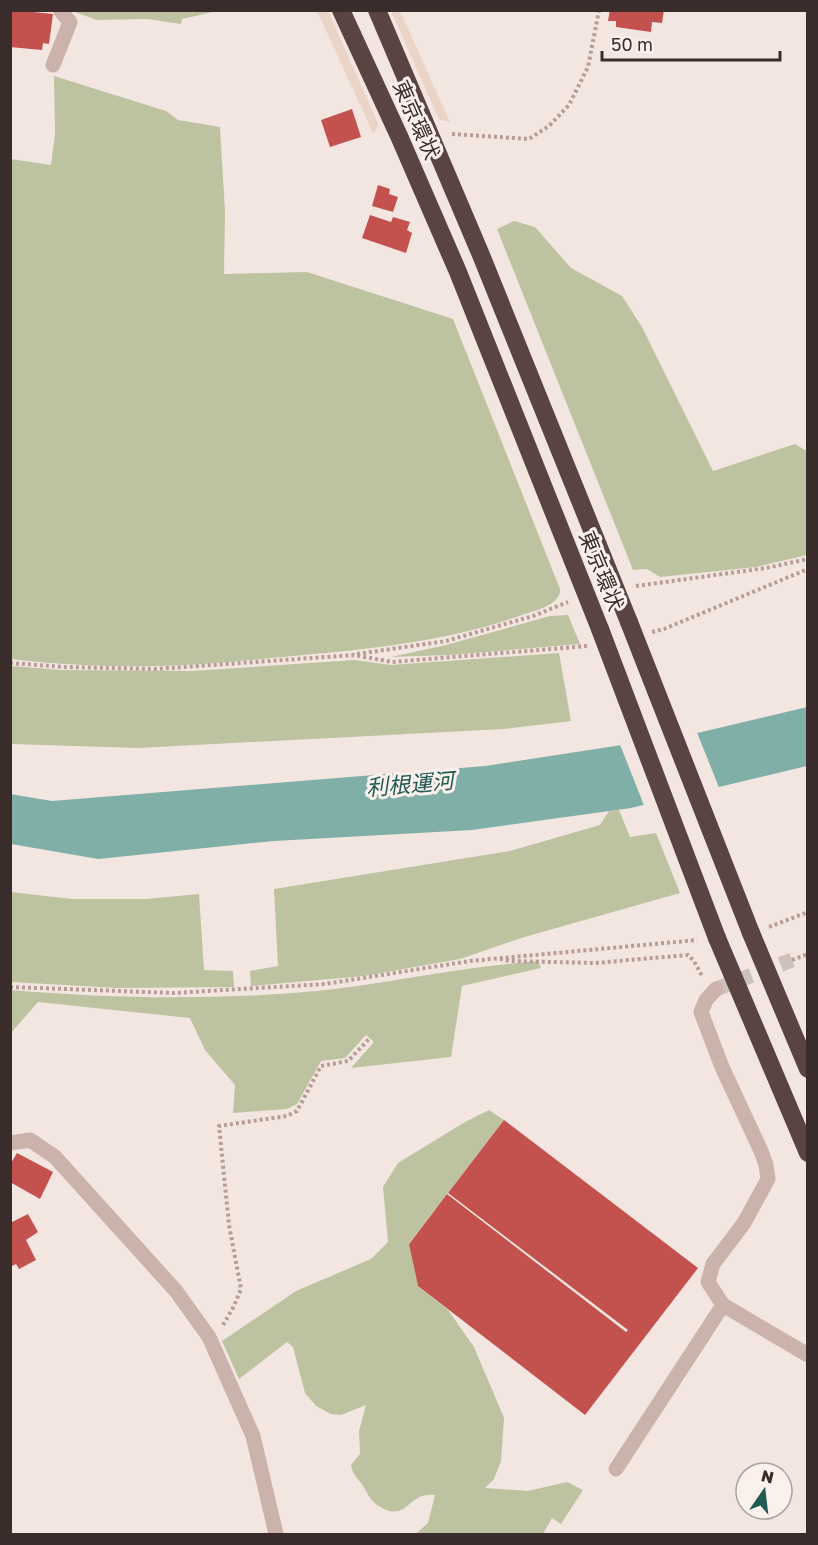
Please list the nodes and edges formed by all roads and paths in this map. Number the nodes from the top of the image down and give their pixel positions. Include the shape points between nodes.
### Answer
1 (60, 10) edge
2 (341, 10) edge
3 (377, 10) edge
4 (599, 10) edge
5 (53, 65) dead end
6 (431, 133) junction
7 (807, 569) edge
8 (636, 628) junction
9 (588, 646) dead end
10 (10, 663) edge
11 (805, 913) edge
12 (751, 933) junction
13 (717, 938) junction
14 (807, 955) edge
15 (496, 958) junction
16 (792, 960) tunnel mouth
17 (10, 987) edge
18 (714, 991) joint
19 (370, 1038) dead end
20 (807, 1069) edge
21 (10, 1143) edge
22 (807, 1153) edge
23 (723, 1305) junction
24 (208, 1337) junction
25 (807, 1356) edge
26 (616, 1469) dead end
27 (276, 1534) edge

1 - 5 street via 70,22
2 - 13 highway, 東京環状, bridge via 458,272
3 - 6 highway, 東京環状
4 - 6 path via 588,68 569,105 549,126 529,138
6 - 8 highway, 東京環状
7 - 8 path via 664,629
8 - 12 highway, 東京環状, bridge
9 - 10 path via 392,662 354,655 156,669
11 - 12 path
12 - 20 highway, 東京環状
13 - 15 path
13 - 22 highway, 東京環状
14 - 16 path
15 - 17 path via 326,984 174,993
15 - 18 path via 595,963 688,955
18 - 23 street via 701,1012 761,1150 768,1179 744,1223 713,1264 708,1282
19 - 24 path via 348,1061 321,1066 297,1111 287,1116 219,1126 229,1225 241,1289 222,1327
21 - 24 street via 30,1140 55,1157 176,1291
23 - 25 street
23 - 26 street
24 - 27 street via 253,1436

